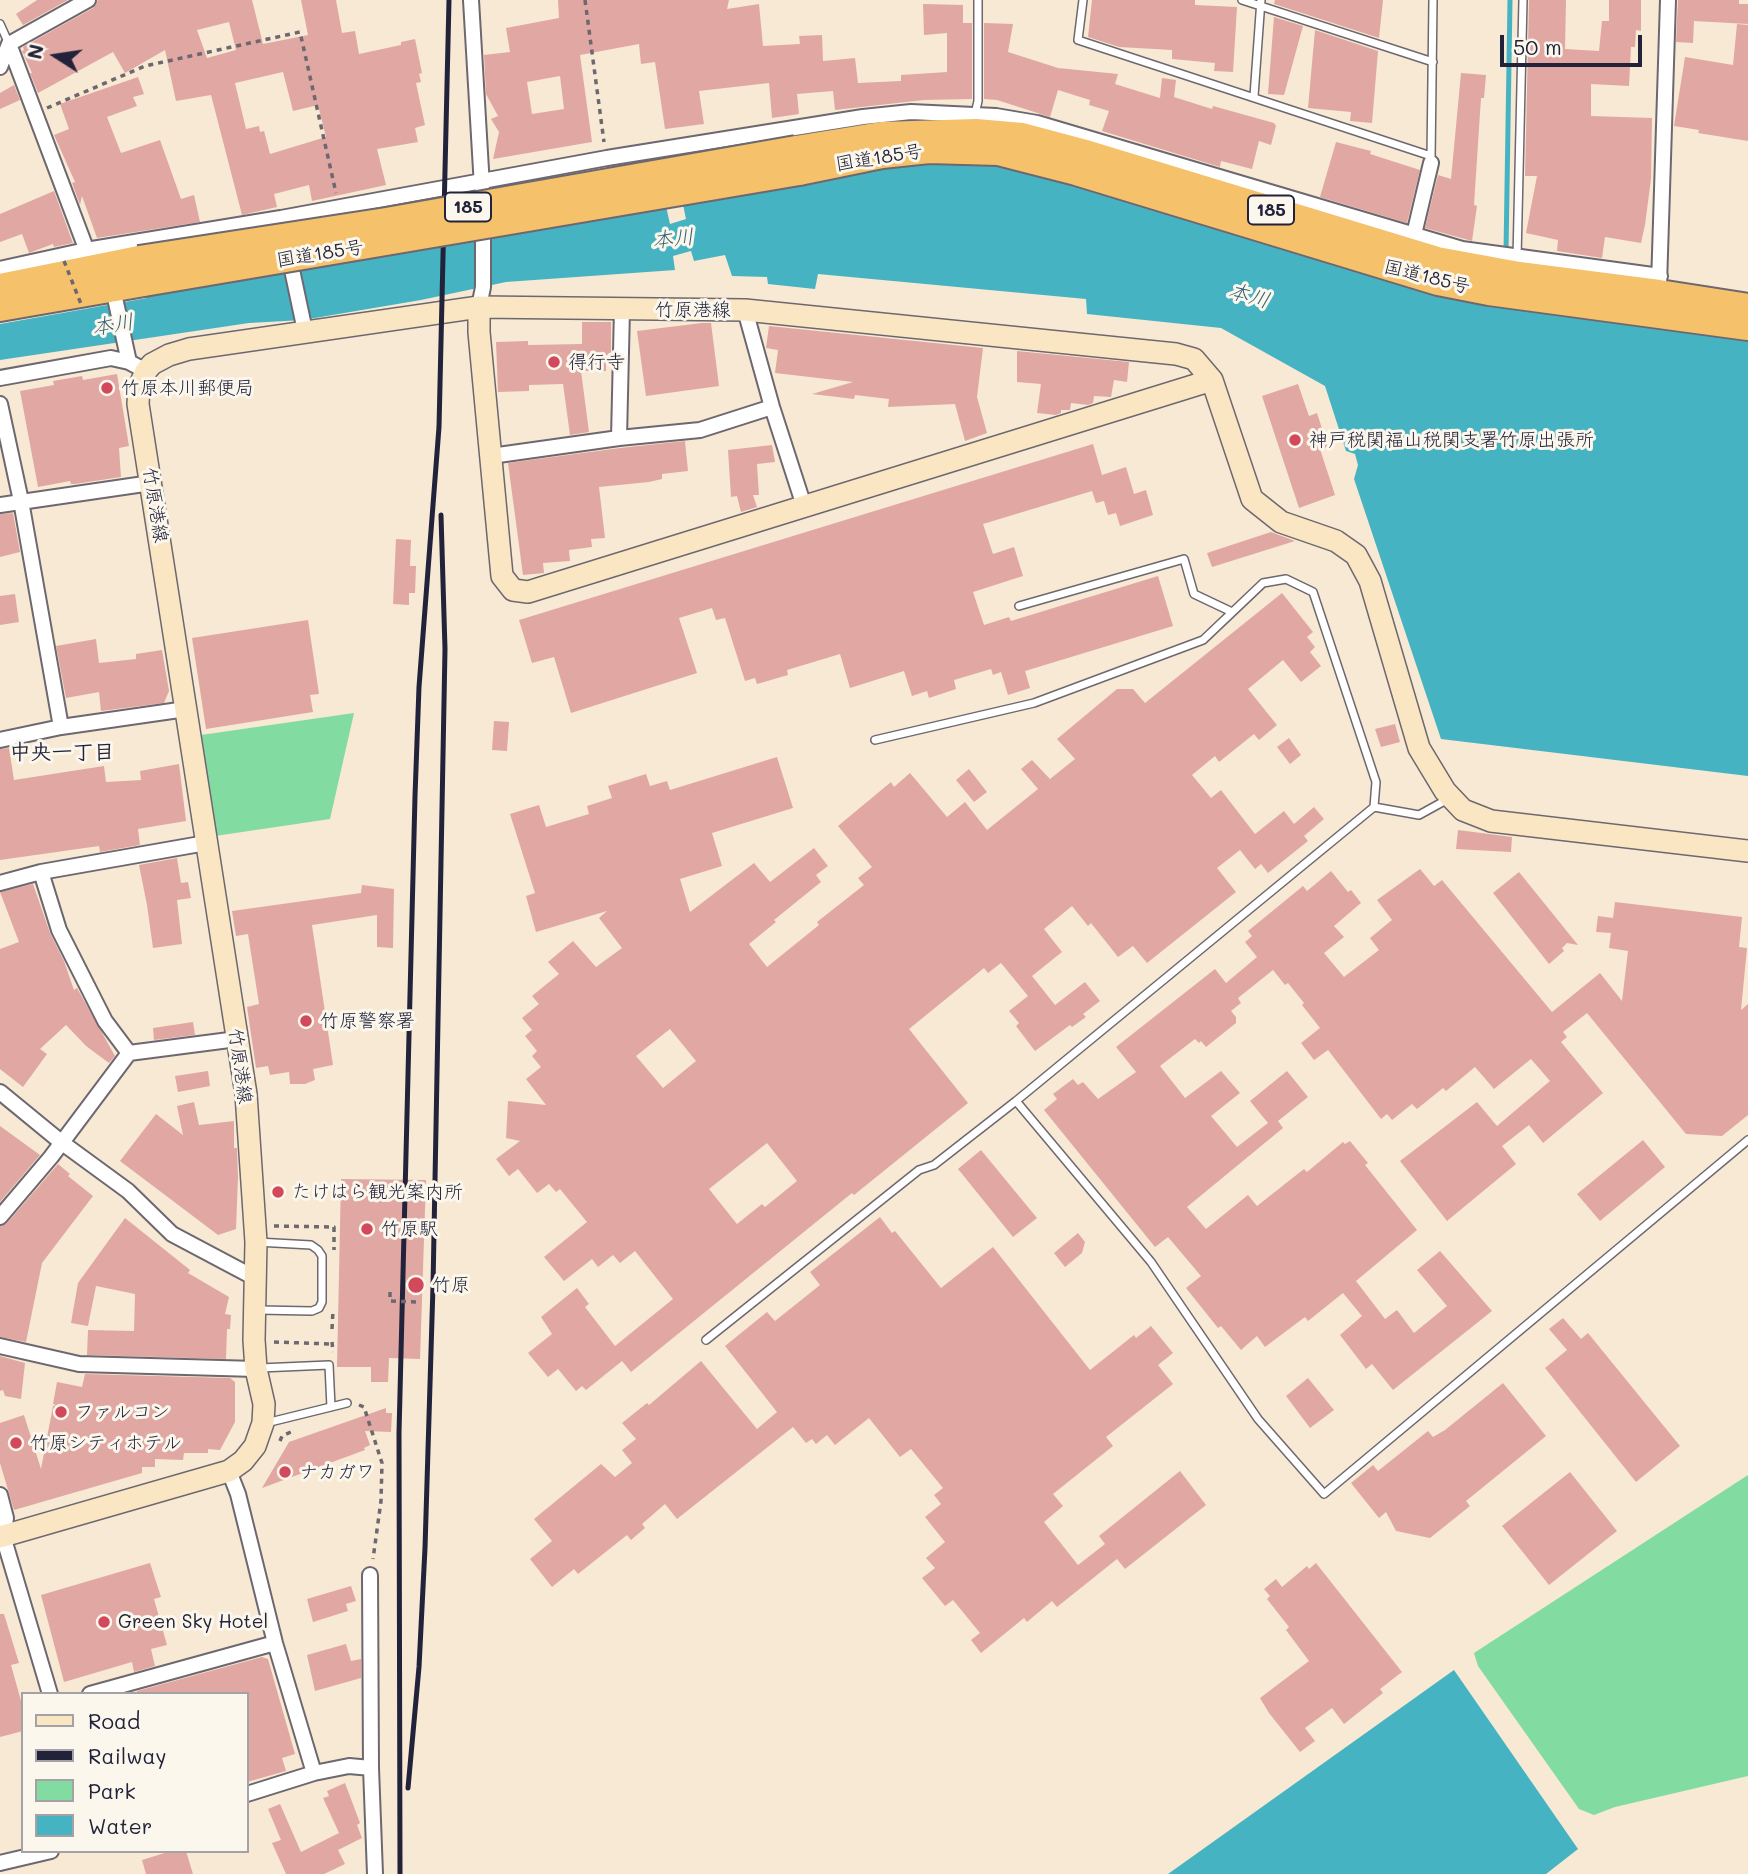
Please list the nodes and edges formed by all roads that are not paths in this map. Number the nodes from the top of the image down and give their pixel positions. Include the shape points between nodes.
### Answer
1 (88, 0) edge
2 (471, 0) edge
3 (978, 0) edge
4 (1083, 0) edge
5 (1242, 0) edge
6 (1433, 0) edge
7 (1523, 0) edge
8 (1668, 0) edge
9 (1261, 3) edge
10 (0, 24) edge
11 (9, 44) junction
12 (1433, 62) junction
13 (0, 67) edge
14 (1254, 96) junction
15 (976, 130) junction
16 (1431, 160) junction
17 (482, 186) junction
18 (282, 222) junction
19 (1412, 243) junction
20 (1516, 257) junction
21 (90, 259) junction
22 (0, 269) edge
23 (141, 271) junction
24 (0, 287) edge
25 (1659, 292) junction
26 (481, 297) junction
27 (115, 298) dead end
28 (1748, 307) edge
29 (0, 308) edge
30 (622, 309) junction
31 (745, 310) junction
32 (304, 326) junction
33 (1748, 327) edge
34 (138, 366) junction
35 (0, 378) edge
36 (1212, 380) junction
37 (0, 404) edge
38 (772, 407) junction
39 (619, 438) junction
40 (491, 456) junction
41 (152, 483) junction
42 (21, 501) junction
43 (0, 505) edge
44 (804, 506) junction
45 (1018, 606) dead end
46 (1232, 612) junction
47 (186, 709) junction
48 (61, 727) junction
49 (0, 740) edge
50 (875, 740) dead end
51 (1451, 797) junction
52 (1374, 807) junction
53 (206, 843) junction
54 (1748, 851) edge
55 (41, 872) junction
56 (0, 883) edge
57 (237, 1040) junction
58 (129, 1053) junction
59 (0, 1092) edge
60 (1016, 1101) junction
61 (1748, 1140) edge
62 (61, 1142) junction
63 (0, 1217) edge
64 (256, 1242) junction
65 (254, 1278) junction
66 (255, 1310) junction
67 (706, 1340) dead end
68 (0, 1346) edge
69 (256, 1368) junction
70 (347, 1403) road end
71 (331, 1407) junction
72 (263, 1423) junction
73 (229, 1471) junction
74 (0, 1495) edge
75 (2, 1537) edge
76 (370, 1575) road end
77 (275, 1643) junction
78 (49, 1692) edge
79 (97, 1692) edge
80 (371, 1768) junction
81 (313, 1773) junction
82 (248, 1794) edge
83 (42, 1853) edge
84 (0, 1863) edge
85 (375, 1874) edge

1 - 11 street
2 - 17 street
3 - 15 lane
4 - 14 lane via 1078,40
5 - 9 lane
6 - 12 lane
7 - 20 lane
8 - 25 street
9 - 12 lane
9 - 14 lane
10 - 11 lane
11 - 13 street
11 - 21 street
12 - 16 lane
14 - 16 lane
15 - 17 street via 911,112 863,117 607,158
15 - 19 highway, 国道185号 / 185 via 1022,136
15 - 23 highway, 国道185号 / 185, bridge via 882,135 400,219
15 - 25 highway, 国道185号 / 185 via 1021,157 1438,282 1489,292
16 - 19 street
17 - 18 street via 339,206
17 - 26 street, bridge
18 - 21 street
18 - 32 street, bridge
19 - 20 street
19 - 25 highway, 国道185号 / 185 via 1437,260
20 - 25 street
21 - 22 street
21 - 23 highway, 国道185号 / 185
21 - 24 highway, 国道185号 / 185
23 - 29 highway, 国道185号 / 185
25 - 28 highway, 国道185号 / 185
25 - 33 highway, 国道185号 / 185
26 - 30 main road, 竹原港線
26 - 32 main road, 竹原港線
26 - 40 main road via 479,332
27 - 34 street via 127,346
30 - 31 main road, 竹原港線
30 - 39 street
31 - 36 main road, 竹原港線 via 1175,354 1194,359
31 - 38 street
32 - 34 main road, 竹原港線 via 189,349
34 - 35 street via 111,358
34 - 41 main road, 竹原港線 via 138,404
36 - 44 main road
36 - 51 main road via 1252,499 1281,522 1336,541 1356,555 1370,581 1419,748
37 - 42 street
38 - 39 street via 700,430
38 - 44 street
39 - 40 street
40 - 44 main road via 502,576 513,590 528,592
41 - 42 street
41 - 47 main road, 竹原港線
42 - 43 street
42 - 48 street
45 - 46 lane via 1184,559 1194,594
46 - 50 lane via 1203,640 1034,703
46 - 52 lane via 1262,583 1286,579 1313,592 1376,782
47 - 48 street
47 - 53 main road, 竹原港線
48 - 49 street
51 - 52 lane via 1419,816
51 - 54 main road via 1463,810 1491,821
52 - 60 lane
53 - 55 street
53 - 57 main road, 竹原港線
55 - 56 street
55 - 58 street via 59,930 105,1021
57 - 58 street
57 - 64 main road, 竹原港線 via 246,1094
58 - 62 street
59 - 62 street
60 - 61 lane via 1151,1262 1258,1419 1324,1494
60 - 67 lane via 934,1165 919,1170
62 - 63 street
62 - 65 street via 128,1191 172,1234
64 - 65 main road, 竹原港線
64 - 66 lane via 311,1245 318,1250 322,1256 322,1301 312,1311
65 - 66 main road, 竹原港線
66 - 69 main road, 竹原港線
68 - 69 street via 79,1364
69 - 71 lane via 330,1365
69 - 72 main road, 竹原港線
70 - 71 lane
71 - 72 lane
72 - 73 main road, 竹原港線 via 255,1446
73 - 75 main road, 竹原港線
73 - 77 street
74 - 75 street via 6,1518
75 - 78 street
76 - 80 street
77 - 79 street
77 - 81 street
80 - 81 street via 349,1766
80 - 85 street
81 - 82 street
83 - 84 street

